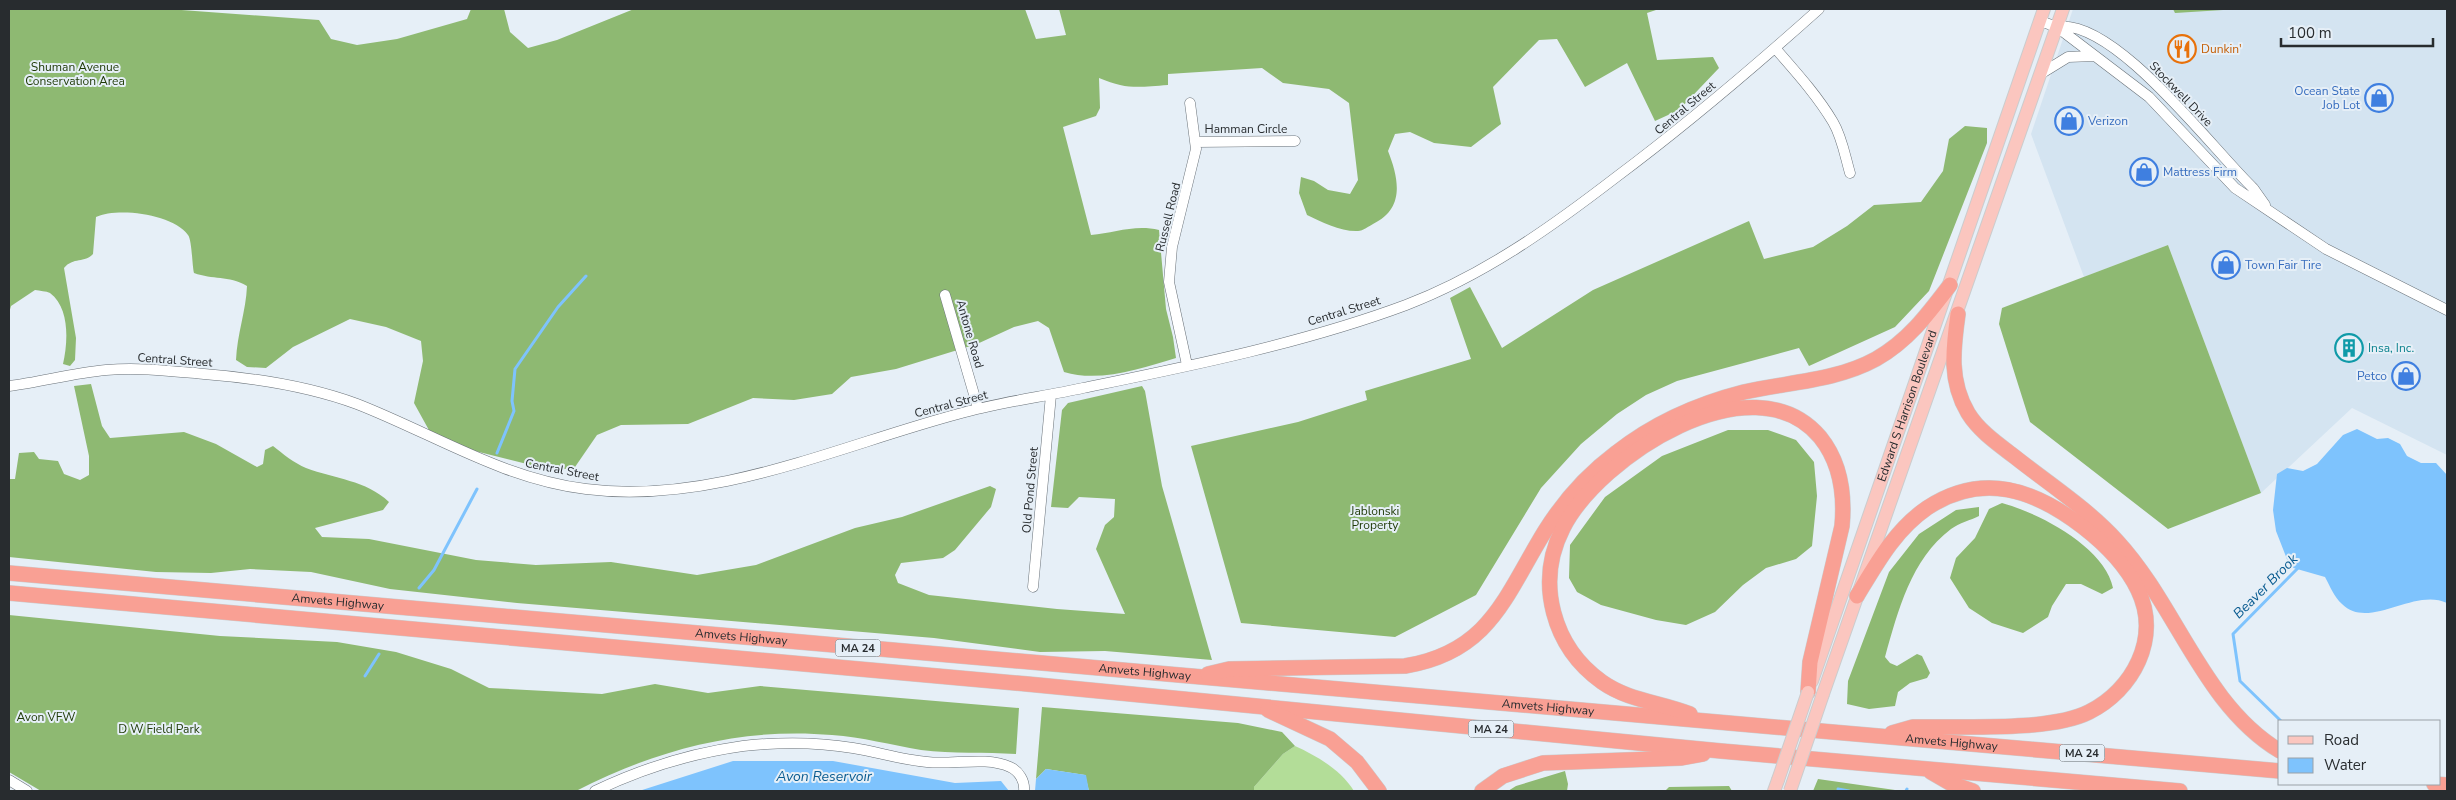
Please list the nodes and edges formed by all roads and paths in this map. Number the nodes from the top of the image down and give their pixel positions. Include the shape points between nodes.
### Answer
1 (1819, 9) edge
2 (2044, 9) edge
3 (2063, 9) edge
4 (2040, 21) junction
5 (2057, 27) junction
6 (1775, 48) junction
7 (2094, 56) junction
8 (2042, 73) junction
9 (1190, 103) dead end
10 (1295, 141) dead end
11 (1196, 142) junction
12 (1850, 173) dead end
13 (2267, 208) junction
14 (1950, 285) junction
15 (945, 295) dead end
16 (2447, 310) edge
17 (1958, 314) junction
18 (1187, 365) junction
19 (9, 386) edge
20 (1051, 395) junction
21 (978, 408) junction
22 (9, 573) edge
23 (1033, 587) dead end
24 (9, 594) edge
25 (1857, 596) junction
26 (1193, 678) junction
27 (1816, 693) junction
28 (1260, 706) junction
29 (1708, 721) junction
30 (1884, 736) junction
31 (2278, 750) edge
32 (1721, 751) junction
33 (1926, 769) junction
34 (2278, 771) edge
35 (9, 780) edge
36 (1776, 786) edge
37 (1024, 788) edge
38 (27, 791) edge
39 (595, 791) edge
40 (1379, 791) edge
41 (1482, 791) edge
42 (1790, 791) edge
43 (1973, 791) edge
44 (2180, 791) edge

1 - 6 street, Central Street
2 - 4 main road, Edward S Harrison Boulevard
3 - 5 main road, Edward S Harrison Boulevard
4 - 5 street, Stockwell Drive
4 - 14 main road, Edward S Harrison Boulevard
5 - 7 street, Stockwell Drive
5 - 8 main road, Edward S Harrison Boulevard
5 - 13 street, Stockwell Drive via 2081,29 2140,69 2253,188
6 - 12 street via 1833,122
6 - 18 street, Central Street via 1681,128 1590,197 1478,272 1434,293 1367,318
7 - 8 street via 2068,57
7 - 13 street, Stockwell Drive via 2149,97 2235,188
8 - 17 main road, Edward S Harrison Boulevard
9 - 11 street, Russell Road
10 - 11 street, Hamman Circle
11 - 18 street, Russell Road via 1192,175 1170,265 1171,298
13 - 16 street, Stockwell Drive via 2326,249
14 - 26 highway via 1906,338 1865,364 1843,373 1745,392 1703,404 1664,421 1615,453 1558,512 1488,625 1464,646 1429,662 1405,666 1229,669
14 - 27 main road, Edward S Harrison Boulevard
15 - 21 street, Antone Road
17 - 25 main road, Edward S Harrison Boulevard
17 - 31 highway via 1953,367 1959,394 1974,422 2116,540 2152,584 2229,709 2251,731
18 - 20 street, Central Street
19 - 21 street, Central Street via 107,370 216,375 292,386 353,402 514,473 565,486 628,492 717,483
20 - 21 street, Central Street
20 - 23 street, Old Pond Street
22 - 26 highway, Amvets Highway / MA 24
24 - 28 highway, Amvets Highway / MA 24
25 - 27 main road, Edward S Harrison Boulevard
25 - 30 highway via 1889,545 1915,517 1959,493 1997,488 2022,492 2050,503 2088,531 2123,567 2144,606 2145,640 2138,664 2124,686 2087,713 2046,724 1913,727
26 - 29 highway, Amvets Highway / MA 24
27 - 29 highway via 1810,662 1842,526 1843,495 1838,470 1833,456 1817,434 1791,415 1753,407 1717,412 1644,446 1599,483 1577,506 1563,528 1553,555 1549,585 1552,613 1561,634 1588,671 1620,693 1671,706
27 - 36 main road, Edward S Harrison Boulevard, bridge
27 - 42 main road, Edward S Harrison Boulevard, bridge
28 - 32 highway, Amvets Highway / MA 24
28 - 40 highway via 1330,739 1357,762
29 - 30 highway, Amvets Highway / MA 24
30 - 34 highway, Amvets Highway / MA 24
32 - 33 highway, Amvets Highway / MA 24
32 - 41 highway via 1681,758 1542,762 1503,776
33 - 43 highway via 1950,783
33 - 44 highway, Amvets Highway / MA 24
35 - 38 street
37 - 39 street via 1019,774 1000,763 928,762 840,746 796,744 744,746 700,754

